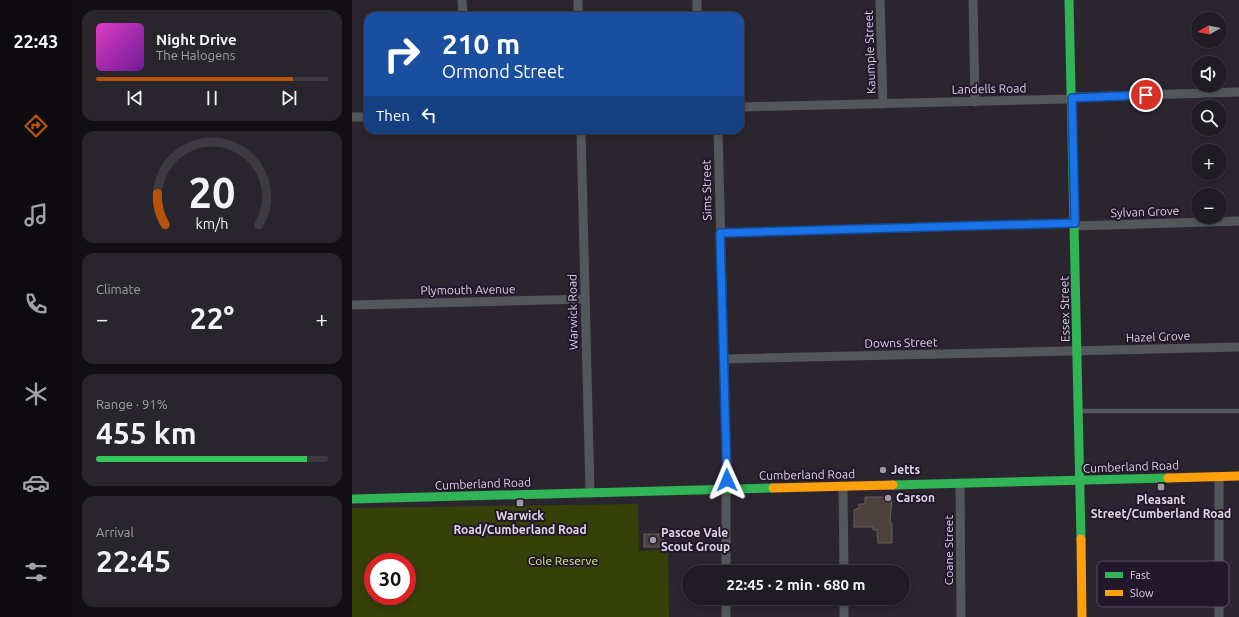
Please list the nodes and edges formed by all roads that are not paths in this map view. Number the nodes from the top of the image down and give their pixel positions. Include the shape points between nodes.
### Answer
1 (462, 0) edge
2 (578, 0) edge
3 (697, 0) edge
4 (880, 0) edge
5 (973, 0) edge
6 (1069, 0) edge
7 (463, 12) edge
8 (578, 12) edge
9 (697, 12) edge
10 (1239, 92) edge
11 (1072, 98) junction
12 (975, 102) junction
13 (883, 104) junction
14 (744, 107) edge
15 (364, 117) edge
16 (352, 118) edge
17 (580, 134) edge
18 (718, 134) edge
19 (1239, 221) edge
20 (1075, 224) junction
21 (720, 233) junction
22 (585, 299) junction
23 (352, 305) edge
24 (1239, 347) edge
25 (1078, 351) junction
26 (724, 359) junction
27 (1079, 411) junction
28 (1239, 411) edge
29 (1219, 476) junction
30 (1239, 476) edge
31 (1080, 480) junction
32 (960, 483) junction
33 (843, 486) junction
34 (726, 489) junction
35 (590, 493) junction
36 (352, 499) edge
37 (1219, 561) edge
38 (726, 565) edge
39 (844, 565) edge
40 (726, 605) edge
41 (844, 605) edge
42 (726, 617) edge
43 (844, 617) edge
44 (961, 617) edge
45 (1082, 617) edge

1 - 7 street
2 - 8 street
3 - 9 street
4 - 13 street, Kaumple Street
5 - 12 street
6 - 11 main road, Essex Street
10 - 11 street, Landells Road
11 - 12 street, Landells Road
11 - 20 main road, Essex Street
12 - 13 street, Landells Road
13 - 14 street, Landells Road
15 - 16 street
17 - 22 street, Warwick Road
18 - 21 street, Sims Street
19 - 20 street, Sylvan Grove
20 - 21 street, Sylvan Grove
20 - 25 main road, Essex Street
21 - 26 street, Sims Street
22 - 23 street, Plymouth Avenue
22 - 35 street, Warwick Road
24 - 25 street, Hazel Grove
25 - 26 street, Downs Street
25 - 27 main road, Essex Street
26 - 34 street, Sims Street
27 - 28 lane
27 - 31 main road, Essex Street
29 - 30 main road, Cumberland Road
29 - 31 main road, Cumberland Road
29 - 37 street
31 - 32 main road, Cumberland Road
31 - 45 main road, Essex Street
32 - 33 main road, Cumberland Road
32 - 44 street, Coane Street
33 - 34 main road, Cumberland Road
33 - 39 street
34 - 35 main road, Cumberland Road
34 - 38 street, Sims Street
35 - 36 main road, Cumberland Road
40 - 42 street
41 - 43 street

